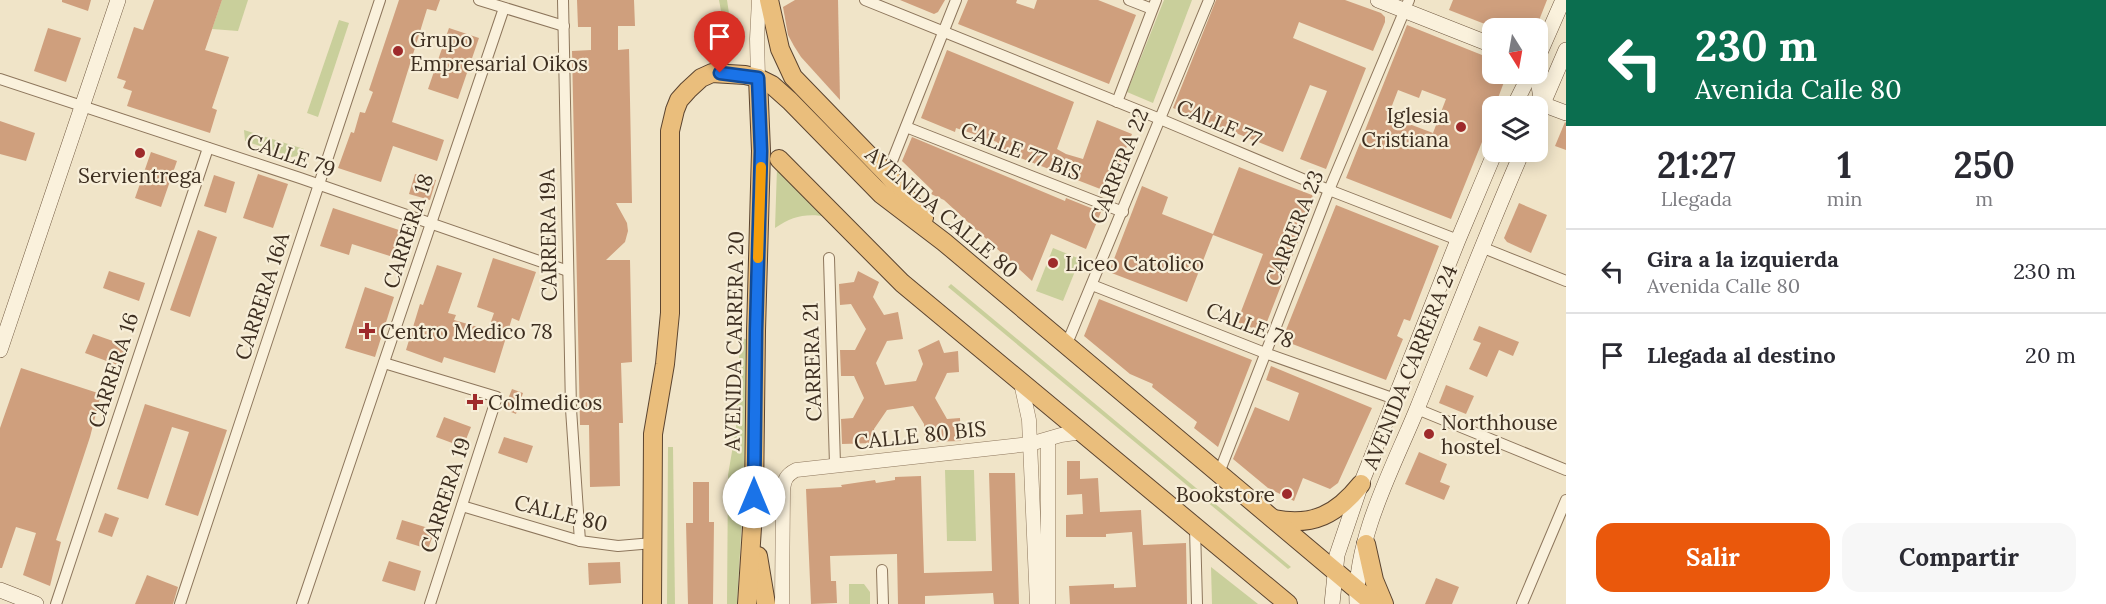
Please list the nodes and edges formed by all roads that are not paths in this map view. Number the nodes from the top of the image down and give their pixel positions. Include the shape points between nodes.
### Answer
1 (118, 0) edge
2 (380, 0) edge
3 (479, 0) edge
4 (563, 0) edge
5 (759, 0) edge
6 (769, 0) edge
7 (865, 0) edge
8 (956, 0) edge
9 (1129, 0) edge
10 (1209, 0) edge
11 (1378, 0) edge
12 (1563, 0) edge
13 (1154, 4) edge
14 (1406, 5) edge
15 (504, 8) junction
16 (564, 26) junction
17 (944, 32) junction
18 (1548, 34) edge
19 (1482, 40) edge
20 (1566, 50) edge
21 (1548, 67) edge
22 (1557, 70) junction
23 (758, 78) junction
24 (0, 80) edge
25 (1546, 96) edge
26 (1117, 102) junction
27 (82, 107) junction
28 (1548, 110) edge
29 (1566, 113) edge
30 (1160, 119) junction
31 (906, 127) junction
32 (208, 148) junction
33 (779, 159) dead end
34 (1491, 162) edge
35 (1518, 162) edge
36 (887, 174) junction
37 (319, 185) junction
38 (1329, 190) junction
39 (1123, 212) junction
40 (430, 223) junction
41 (1458, 240) junction
42 (944, 243) junction
43 (1481, 247) junction
44 (829, 258) dead end
45 (568, 271) junction
46 (1566, 281) edge
47 (1092, 285) junction
48 (1066, 346) junction
49 (0, 350) edge
50 (1265, 353) junction
51 (384, 363) junction
52 (1021, 383) junction
53 (1395, 399) junction
54 (1417, 409) junction
55 (1082, 432) junction
56 (1048, 440) junction
57 (1030, 444) junction
58 (835, 465) junction
59 (1566, 470) edge
60 (1219, 473) junction
61 (1361, 484) junction
62 (1566, 500) edge
63 (462, 506) junction
64 (1274, 519) junction
65 (754, 524) junction
66 (1195, 528) junction
67 (580, 541) junction
68 (652, 543) junction
69 (1365, 544) junction
70 (882, 570) dead end
71 (1334, 572) junction
72 (0, 590) edge
73 (1357, 597) edge
74 (652, 600) edge
75 (36, 604) edge
76 (56, 604) edge
77 (180, 604) edge
78 (302, 604) edge
79 (430, 604) edge
80 (747, 604) edge
81 (766, 604) edge
82 (782, 604) edge
83 (883, 604) edge
84 (1037, 604) edge
85 (1048, 604) edge
86 (1197, 604) edge
87 (1288, 604) edge
88 (1332, 604) edge
89 (1374, 604) edge
90 (1384, 604) edge
91 (1522, 604) edge

1 - 27 main road
2 - 37 street, CARRERA 16A
3 - 15 street
4 - 16 street, CARRERA 19A
5 - 23 street
6 - 36 highway via 780,49 793,77
7 - 17 street, CALLE 77
8 - 17 street
9 - 13 street
10 - 30 street, CARRERA 22
11 - 14 main road
12 - 18 main road
13 - 26 street
14 - 19 main road
14 - 38 street, CARRERA 23
15 - 16 street
15 - 40 street, CARRERA 18
16 - 45 street, CARRERA 19A
17 - 26 street, CALLE 77
17 - 31 street
20 - 22 main road
21 - 22 main road
22 - 25 main road
23 - 42 highway, AVENIDA CALLE 80 via 783,94 881,194
23 - 65 highway, AVENIDA CARRERA 20 via 761,151
23 - 68 highway, AVENIDA CALLE 80 via 729,73 706,75 679,100 672,120 670,313 653,434
24 - 27 street, CALLE 79
26 - 30 street, CALLE 77
27 - 32 street, CALLE 79
27 - 49 main road
28 - 29 main road
30 - 38 street, CALLE 77
30 - 39 street, CARRERA 22
31 - 36 street
31 - 39 street, CALLE 77 BIS
32 - 37 street, CALLE 79
32 - 76 street, CARRERA 16
33 - 52 highway via 902,283
34 - 41 main road, AVENIDA CARRERA 24
35 - 43 main road, AVENIDA CARRERA 24
36 - 42 highway
37 - 40 street, CALLE 79
37 - 77 street, CARRERA 16A
38 - 41 street, CALLE 77
38 - 50 street, CARRERA 23
39 - 47 street, CARRERA 22
40 - 45 street, CALLE 79
40 - 51 street, CARRERA 18
41 - 53 main road, AVENIDA CARRERA 24
42 - 48 highway, AVENIDA CALLE 80
43 - 46 street
43 - 54 main road, AVENIDA CARRERA 24
44 - 58 street, CARRERA 21
45 - 67 street, CARRERA 19A via 571,409
47 - 48 street, CARRERA 22
47 - 50 street, CALLE 78
48 - 60 highway, AVENIDA CALLE 80
50 - 53 street, CALLE 78
50 - 60 street, CARRERA 23
51 - 63 street, CARRERA 19 via 497,397
51 - 78 street, CARRERA 18
52 - 55 highway
52 - 57 street
53 - 61 main road, AVENIDA CARRERA 24
54 - 59 street
54 - 69 main road, AVENIDA CARRERA 24
55 - 56 street
55 - 66 highway
56 - 57 street, CALLE 80 BIS
56 - 85 street
57 - 58 street, CALLE 80 BIS
57 - 84 street
58 - 82 street, CALLE 80 BIS via 796,470 786,477
60 - 64 highway, AVENIDA CALLE 80
61 - 64 highway via 1342,505 1317,518 1294,522
61 - 71 main road, AVENIDA CARRERA 24
62 - 91 street
63 - 67 street, CALLE 80
63 - 79 street, CARRERA 19
64 - 71 highway, AVENIDA CALLE 80
65 - 80 highway, AVENIDA CARRERA 20
65 - 81 highway
66 - 86 street
66 - 87 highway
67 - 68 street, CALLE 80 via 618,546
68 - 74 highway
69 - 73 main road, AVENIDA CARRERA 24
69 - 90 highway
70 - 83 street
71 - 73 highway, AVENIDA CALLE 80
71 - 88 main road, AVENIDA CARRERA 24
72 - 75 main road
73 - 89 highway, AVENIDA CALLE 80

